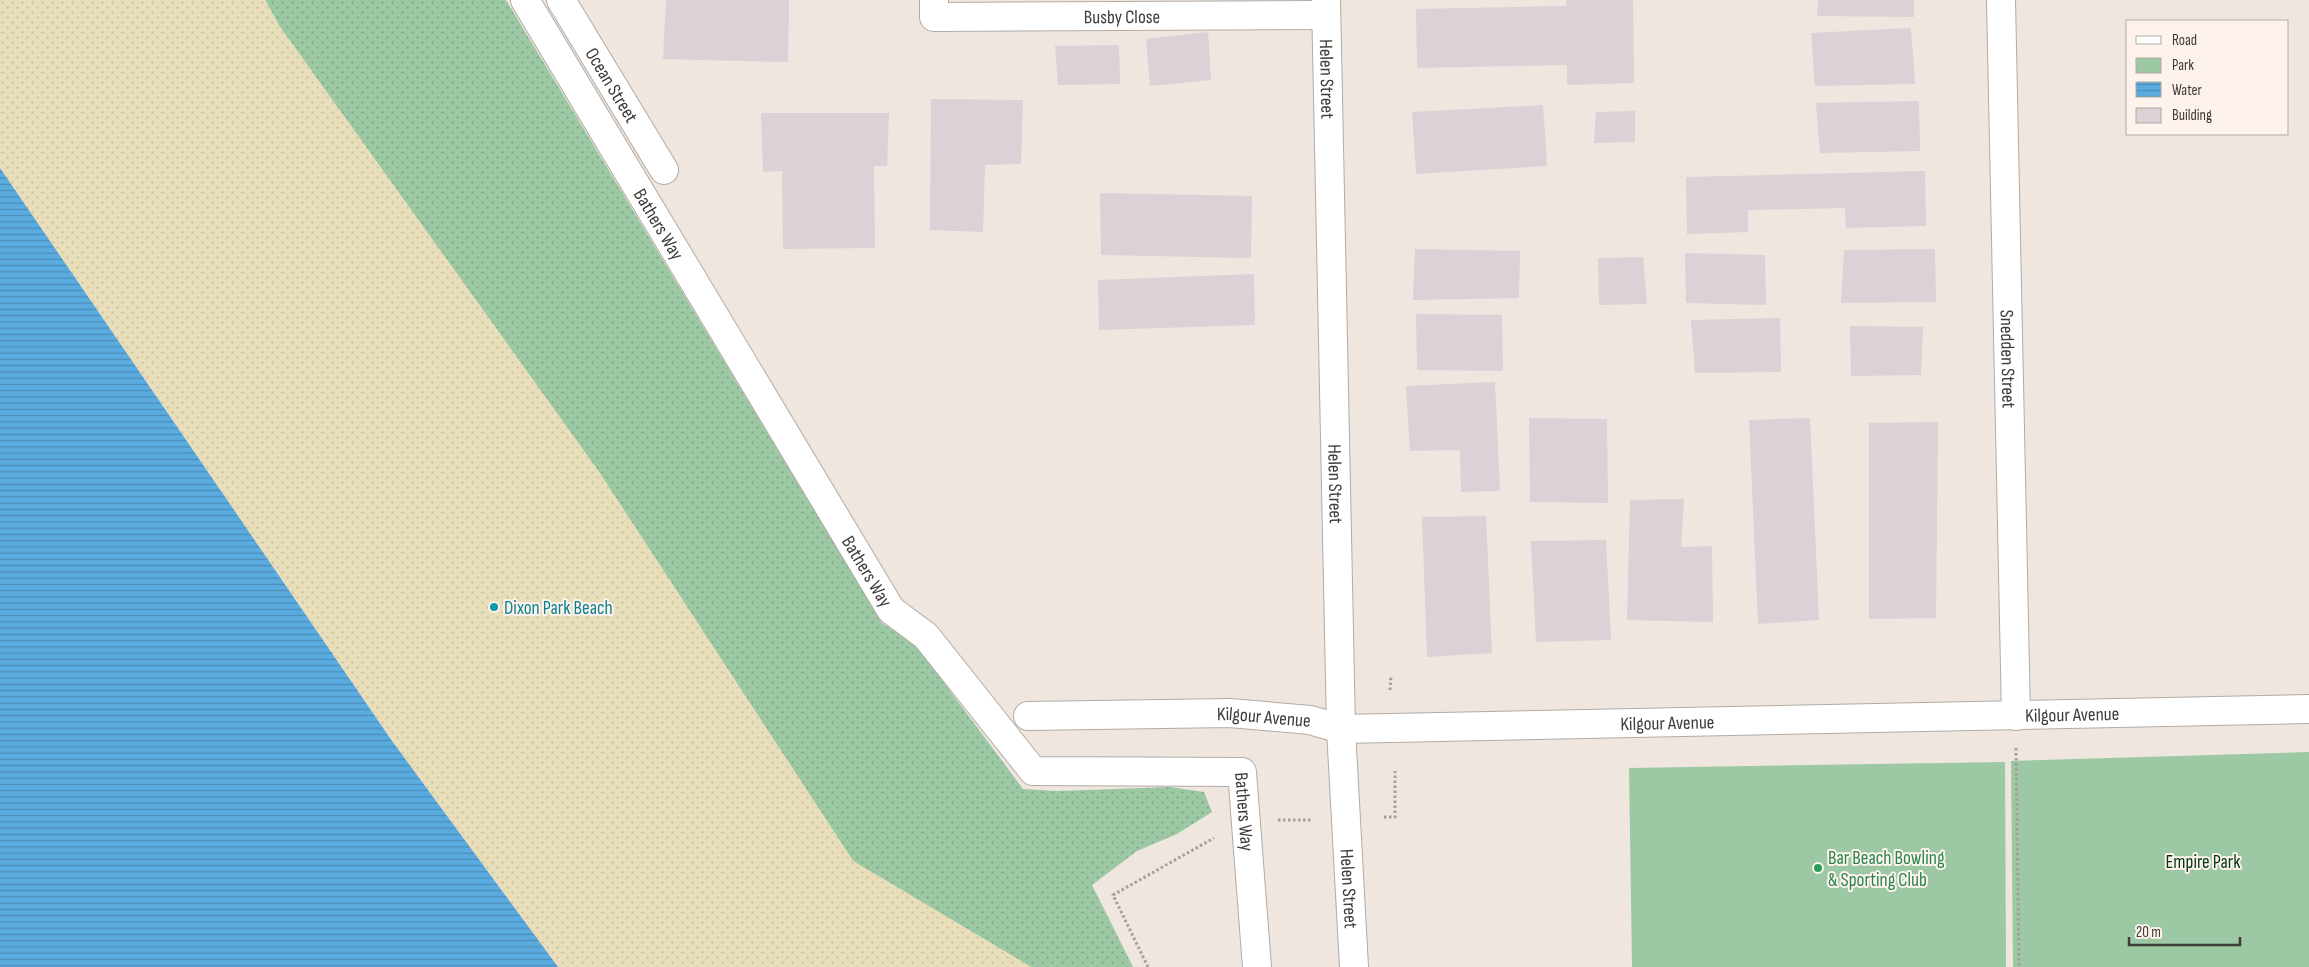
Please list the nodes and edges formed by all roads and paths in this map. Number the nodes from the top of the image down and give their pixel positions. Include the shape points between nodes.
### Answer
1 (525, 0) edge
2 (561, 0) edge
3 (934, 0) edge
4 (2002, 0) edge
5 (1326, 8) edge
6 (664, 170) dead end
7 (1390, 676) dead end
8 (1390, 690) dead end
9 (2309, 710) edge
10 (1028, 716) dead end
11 (2016, 716) junction
12 (1341, 729) junction
13 (1395, 771) dead end
14 (1384, 817) dead end
15 (1246, 821) junction
16 (1148, 967) edge
17 (1257, 967) edge
18 (1354, 967) edge
19 (2020, 967) edge

1 - 15 street, Bathers Way via 891,610 926,636 1032,771 1242,772
2 - 6 street, Ocean Street
3 - 5 street, Busby Close via 934,17
4 - 11 street, Snedden Street
5 - 12 street, Helen Street
7 - 8 path
9 - 11 street, Kilgour Avenue
10 - 12 street, Kilgour Avenue via 1230,713 1310,720
11 - 12 street, Kilgour Avenue
11 - 19 path
12 - 18 street, Helen Street
13 - 14 path via 1396,816
15 - 16 path via 1113,895
15 - 17 street, Bathers Way

